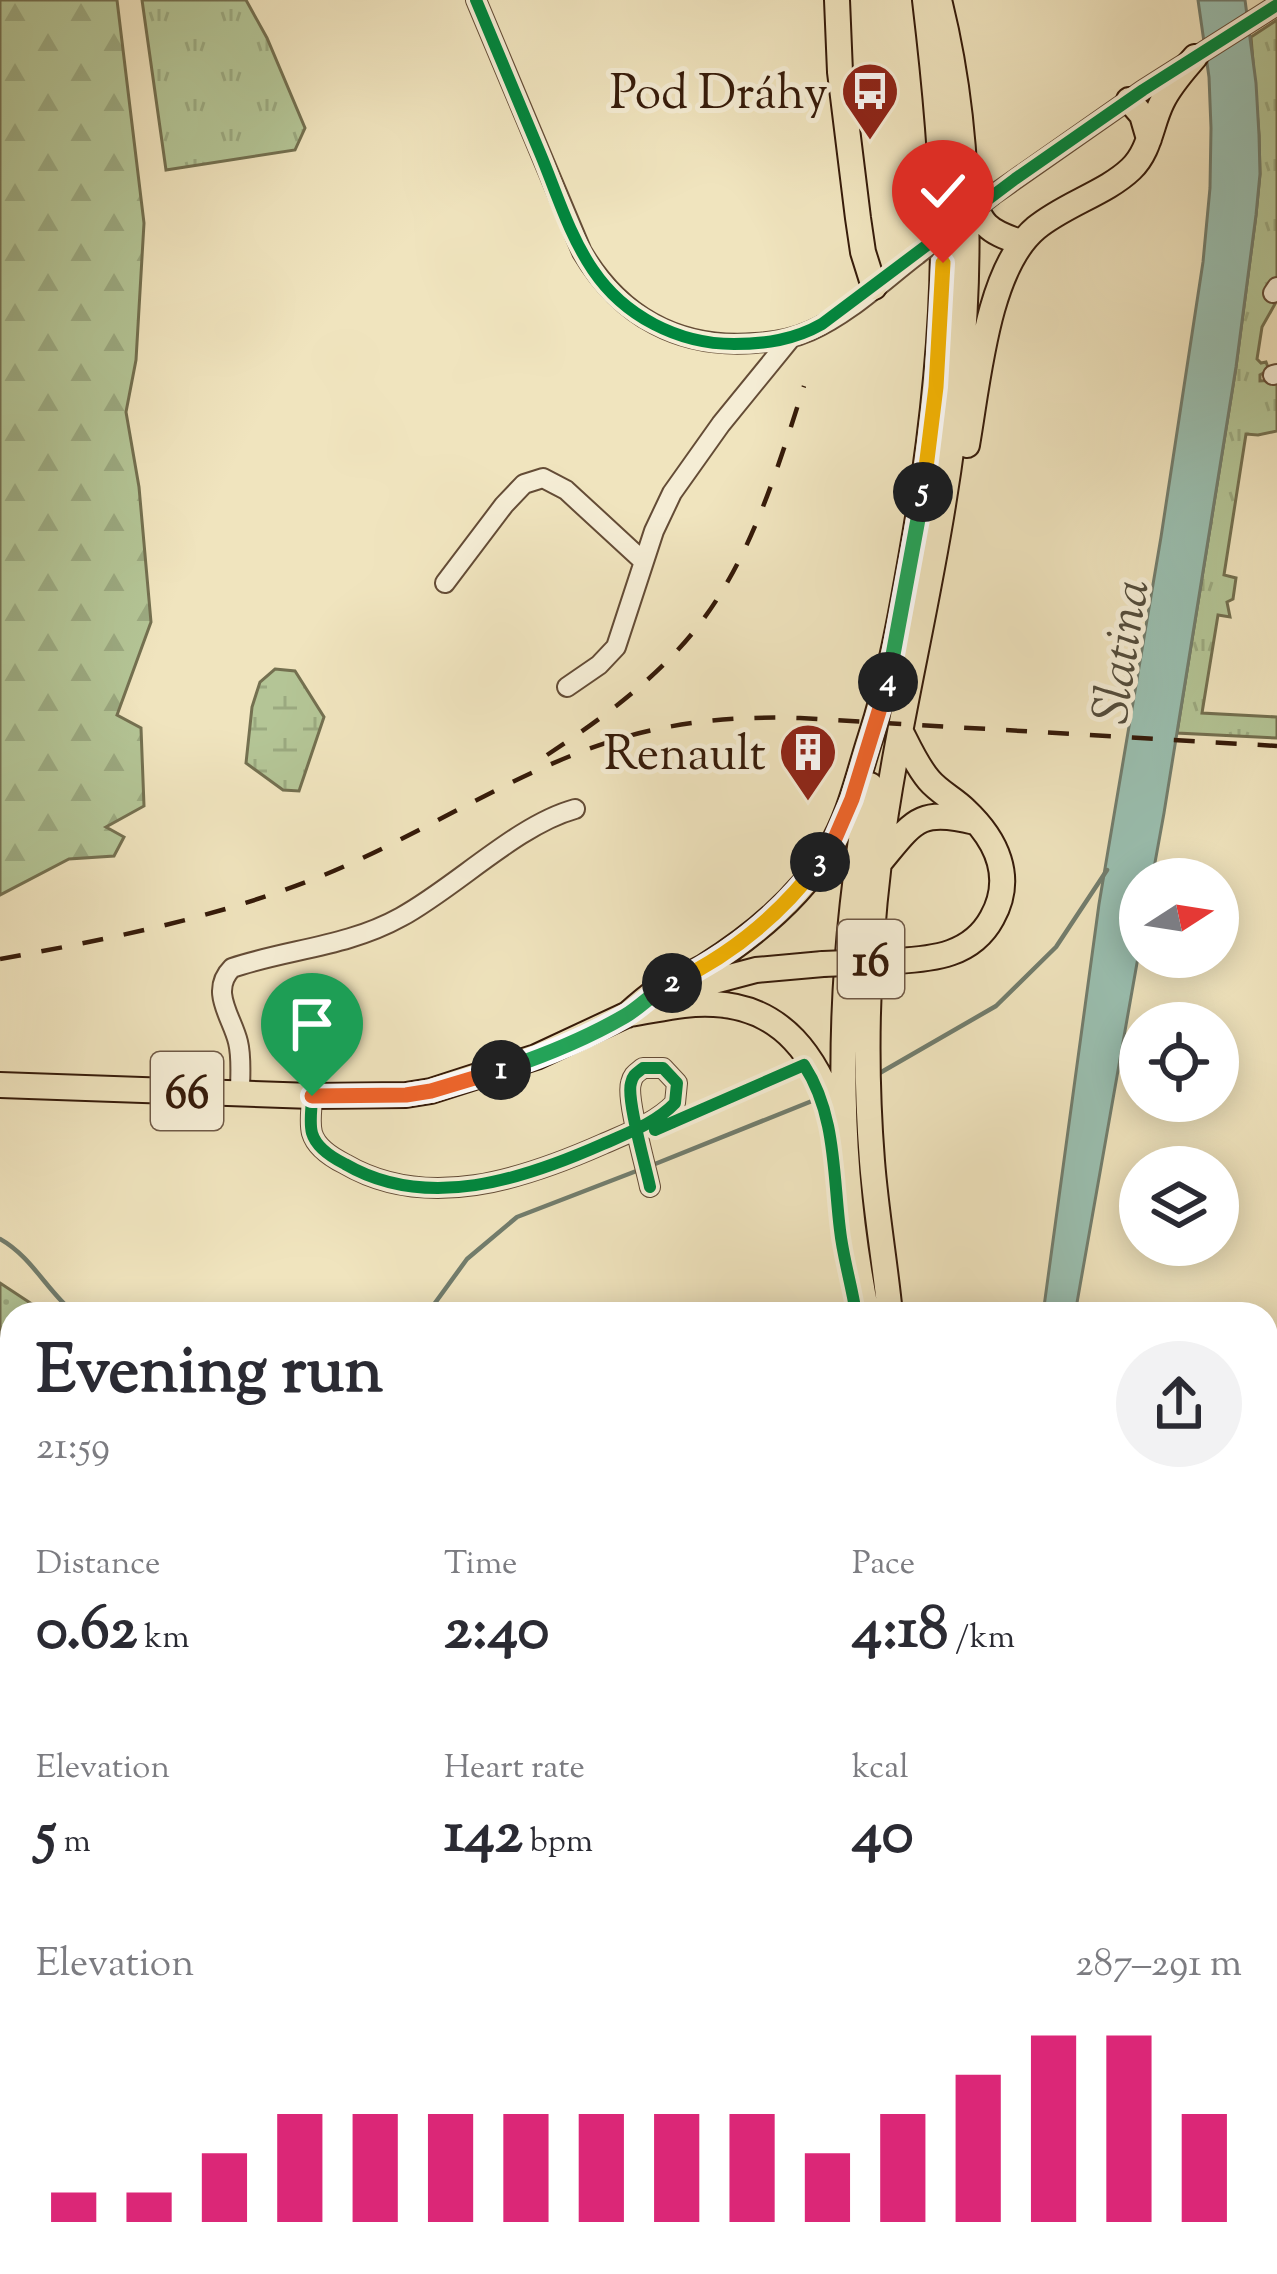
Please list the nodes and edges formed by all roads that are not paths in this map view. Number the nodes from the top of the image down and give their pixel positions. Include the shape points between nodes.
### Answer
1 (476, 0) edge
2 (921, 0) edge
3 (939, 0) edge
4 (839, 5) edge
5 (1276, 6) edge
6 (1195, 57) junction
7 (1129, 100) junction
8 (1149, 139) junction
9 (964, 173) junction
10 (1020, 242) junction
11 (874, 287) junction
12 (791, 338) junction
13 (943, 508) junction
14 (644, 561) junction
15 (445, 583) dead end
16 (567, 687) dead end
17 (887, 688) junction
18 (901, 732) junction
19 (575, 809) dead end
20 (977, 823) junction
21 (879, 863) junction
22 (627, 1015) junction
23 (833, 1072) junction
24 (0, 1085) edge
25 (240, 1092) junction
26 (312, 1096) junction
27 (639, 1135) junction
28 (650, 1187) dead end
29 (865, 1302) edge
30 (889, 1302) edge

1 - 12 street via 577,239 607,286 684,338
2 - 17 main road, 16 via 942,188 940,337 921,506
3 - 9 main road, 16 via 961,108
4 - 11 main road via 856,205
5 - 6 street
6 - 7 street
6 - 8 main road via 1162,99
7 - 8 main road
7 - 11 street, bridge
8 - 10 main road via 1132,169
9 - 10 main road via 985,225
9 - 13 main road, 16 via 962,334
10 - 13 main road via 990,320 962,472
11 - 12 street
12 - 14 street via 672,493
13 - 18 main road, 16
14 - 15 street via 543,478 504,505
14 - 16 street via 616,647
17 - 22 main road via 843,823 801,887 739,943
17 - 23 main road, 16
18 - 20 main road via 928,780
18 - 21 main road, 16
19 - 25 street via 386,925 232,968 221,988 238,1042
20 - 21 main road via 925,818
20 - 22 main road, 66, bridge via 1001,866 1000,899 961,949 935,958 756,970
21 - 30 main road, 16 via 868,1098
22 - 23 main road via 710,1004 744,1009 782,1028
22 - 26 main road, 66 via 536,1057 431,1091
23 - 29 main road, 16
24 - 25 main road, 66
25 - 26 main road, 66
26 - 27 street via 311,1132 326,1151 397,1184 507,1180
27 - 27 street via 630,1084 637,1072 663,1067 678,1089 670,1108
27 - 28 street

